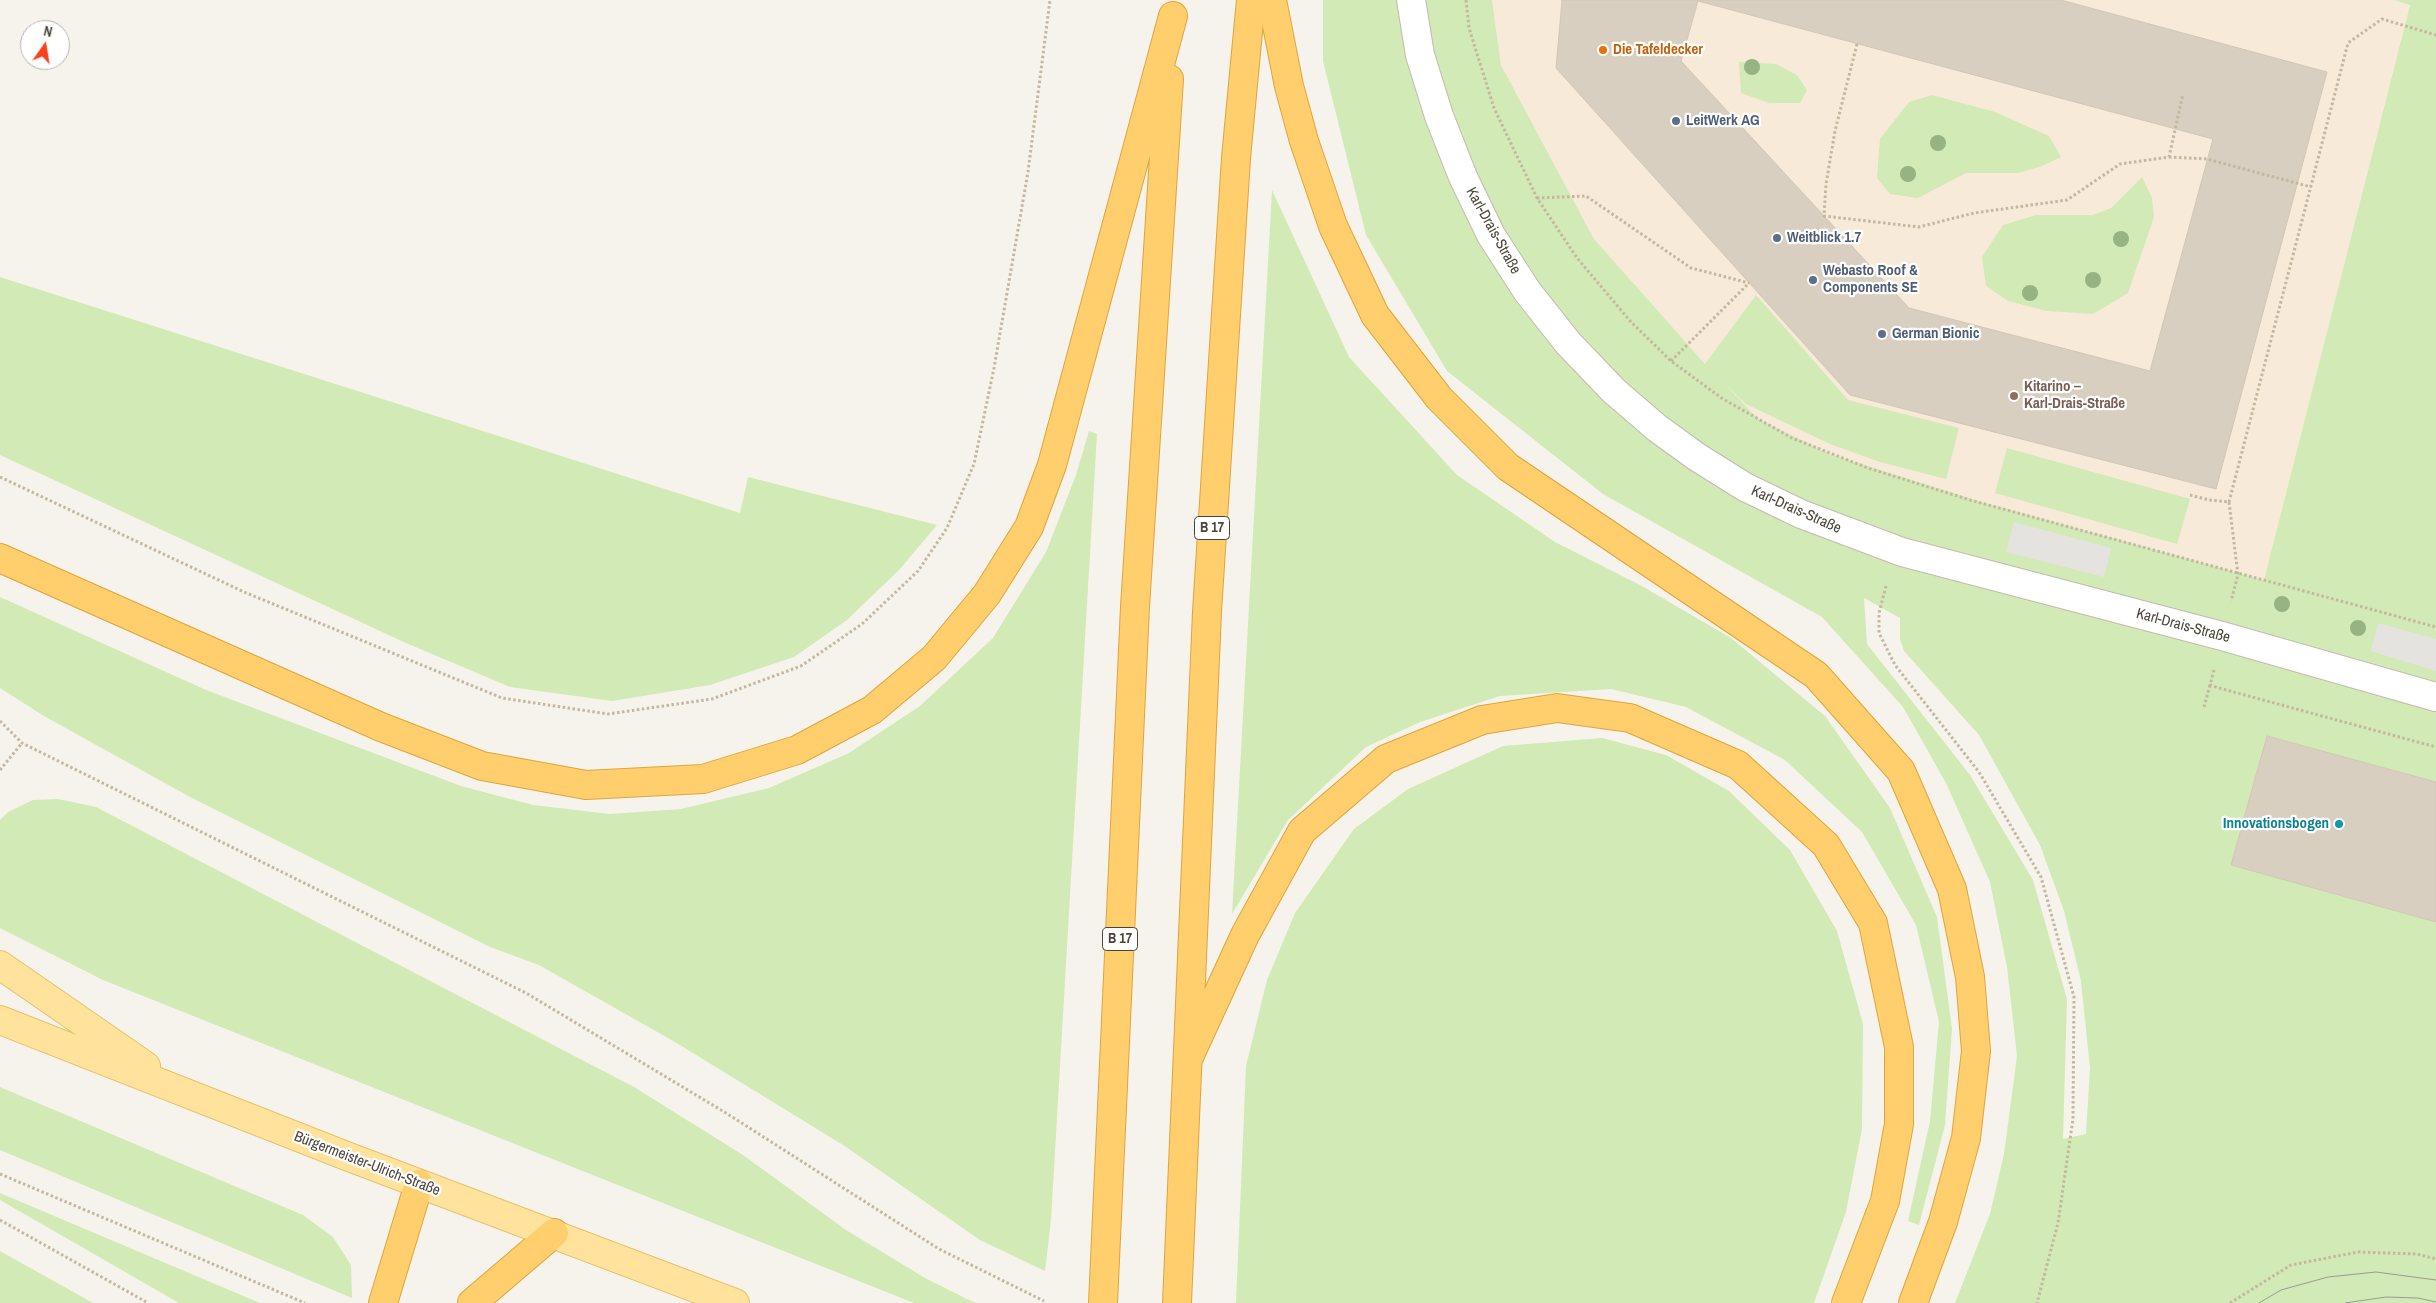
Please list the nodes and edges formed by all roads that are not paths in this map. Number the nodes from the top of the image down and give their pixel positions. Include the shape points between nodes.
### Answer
1 (1250, 0) edge
2 (1272, 0) edge
3 (1410, 0) edge
4 (1174, 8) edge
5 (0, 558) edge
6 (2436, 697) edge
7 (0, 965) edge
8 (0, 1020) edge
9 (1189, 1057) junction
10 (186, 1094) junction
11 (419, 1184) junction
12 (554, 1233) junction
13 (1177, 1300) edge
14 (383, 1303) edge
15 (472, 1303) edge
16 (735, 1303) edge
17 (1103, 1303) edge
18 (1846, 1303) edge
19 (1913, 1303) edge

1 - 9 highway, B 17 via 1207,612
2 - 19 highway via 1304,142 1333,226 1375,315 1440,398 1508,467 1816,675 1901,771 1952,889 1970,977 1976,1051 1966,1138 1943,1222
3 - 6 street, Karl-Drais-Straße via 1420,55 1463,177 1492,235 1527,291 1568,342 1614,391 1697,457 1745,487 1800,514 1902,552 2222,636
4 - 5 highway via 1058,446 1029,527 987,594 934,658 872,710 797,750 703,779 586,785 482,766 381,727
4 - 17 highway, B 17 via 1134,607
7 - 10 main road
8 - 10 main road, Bürgermeister-Ulrich-Straße
9 - 13 highway, B 17
9 - 18 highway via 1245,935 1302,831 1386,759 1482,720 1557,708 1630,718 1738,765 1826,845 1873,923 1899,1047 1899,1124 1885,1201
10 - 11 main road, Bürgermeister-Ulrich-Straße
11 - 12 main road, Bürgermeister-Ulrich-Straße
11 - 14 highway
12 - 15 highway
12 - 16 main road, Bürgermeister-Ulrich-Straße

